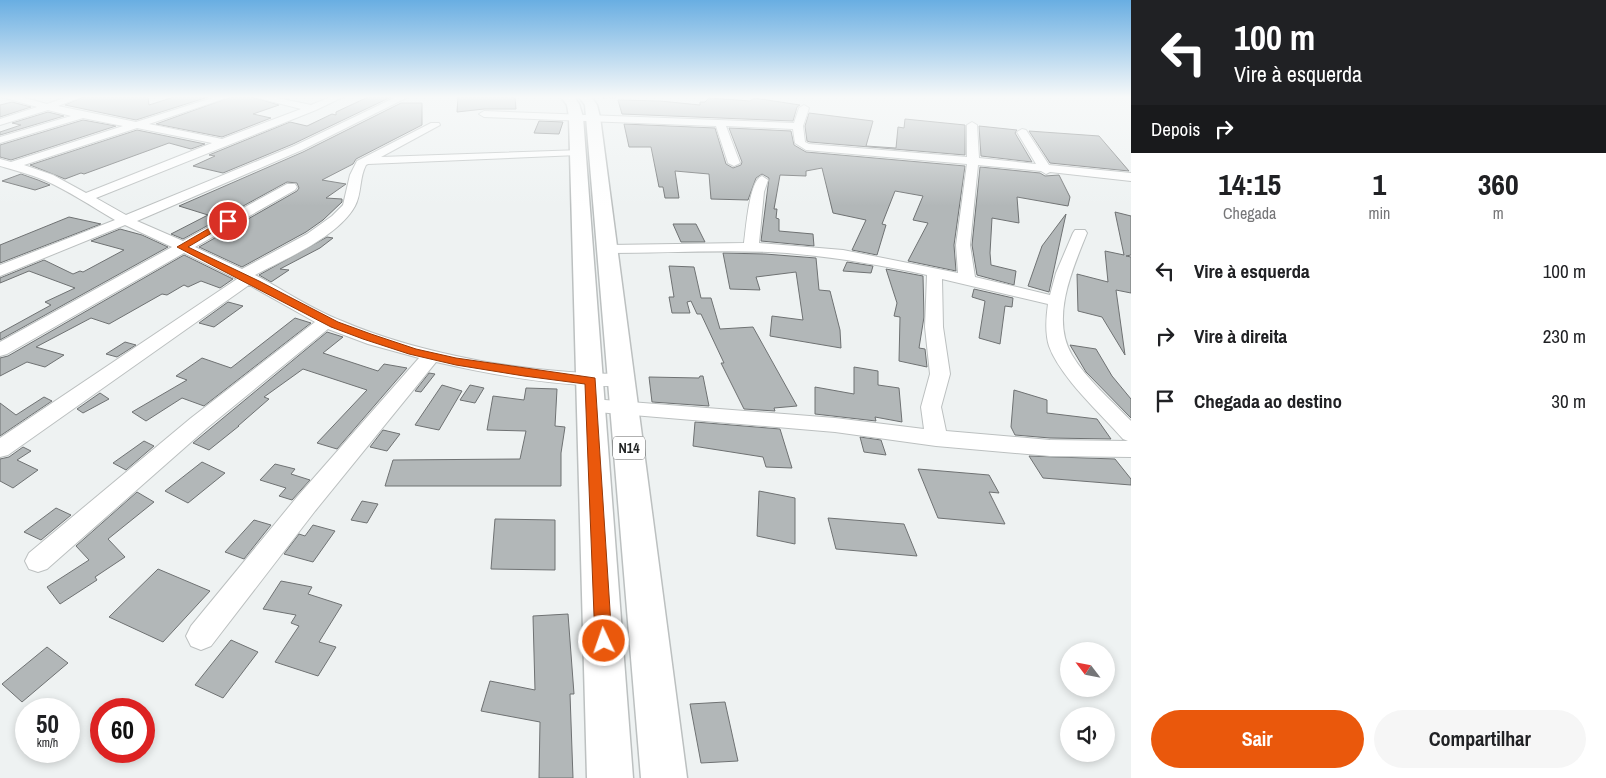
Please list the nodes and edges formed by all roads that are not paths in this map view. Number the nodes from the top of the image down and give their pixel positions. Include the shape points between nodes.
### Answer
1 (22, 133) edge
2 (110, 133) edge
3 (178, 133) edge
4 (249, 133) edge
5 (329, 133) edge
6 (418, 133) edge
7 (579, 133) edge
8 (585, 133) edge
9 (724, 133) edge
10 (799, 133) edge
11 (972, 133) edge
12 (1023, 133) edge
13 (0, 140) edge
14 (224, 143) junction
15 (578, 152) junction
16 (364, 161) junction
17 (973, 161) junction
18 (734, 163) dead end
19 (4, 165) edge
20 (1046, 170) junction
21 (1131, 177) edge
22 (762, 180) dead end
23 (291, 187) dead end
24 (84, 198) junction
25 (127, 221) junction
26 (1080, 233) dead end
27 (181, 247) junction
28 (751, 248) junction
29 (608, 249) junction
30 (0, 271) edge
31 (935, 272) junction
32 (245, 277) junction
33 (967, 280) junction
34 (1056, 301) junction
35 (327, 321) junction
36 (0, 350) edge
37 (431, 356) junction
38 (591, 393) junction
39 (624, 393) junction
40 (1131, 434) edge
41 (936, 438) junction
42 (0, 449) edge
43 (1131, 449) edge
44 (38, 560) dead end
45 (201, 636) dead end
46 (610, 778) edge
47 (664, 778) edge

1 - 13 street
2 - 19 street
3 - 14 street
4 - 14 street
5 - 25 street
6 - 16 street
7 - 15 main road, N14
8 - 29 main road, N14
9 - 18 street
10 - 17 street via 800,143 806,147
11 - 17 street
12 - 20 street
14 - 24 street
15 - 16 street
15 - 38 main road, N14
16 - 32 street via 356,170 347,209 336,220
17 - 20 street
17 - 33 street via 963,245
19 - 24 street via 36,173
20 - 21 street
22 - 28 street
23 - 27 street
24 - 25 street
25 - 27 street
25 - 30 street
26 - 34 street
27 - 32 street
27 - 36 street
28 - 29 street
28 - 31 street via 811,251
29 - 39 main road, N14
31 - 33 street
31 - 41 street via 934,327 940,374 931,407
32 - 35 street
32 - 42 street
33 - 34 street
34 - 40 street via 1058,346 1069,364
35 - 37 street
35 - 44 street via 199,423
37 - 38 street via 524,373
37 - 45 street via 306,504
38 - 39 street
38 - 46 main road, N14
39 - 41 street
39 - 47 main road, N14
41 - 43 street via 1050,448

